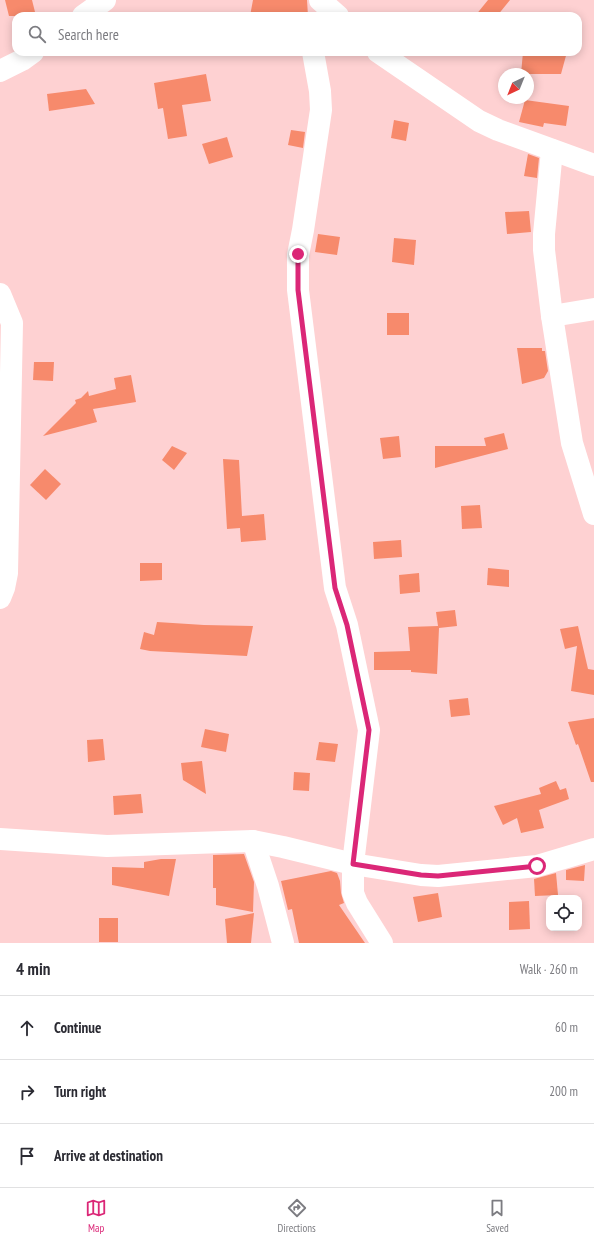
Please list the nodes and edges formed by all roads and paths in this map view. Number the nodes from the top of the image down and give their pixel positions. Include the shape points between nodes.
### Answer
1 (105, 0) edge
2 (88, 12) edge
3 (28, 56) edge
4 (314, 56) edge
5 (384, 56) edge
6 (0, 70) edge
7 (552, 150) junction
8 (594, 165) edge
9 (3, 307) edge
10 (594, 309) edge
11 (552, 316) junction
12 (594, 514) edge
13 (0, 598) edge
14 (0, 839) edge
15 (253, 841) junction
16 (594, 849) edge
17 (353, 864) junction
18 (284, 943) edge
19 (382, 943) edge

1 - 2 street
3 - 6 street
4 - 17 street via 321,110 298,254 298,290 335,588 347,625 369,730
5 - 7 street via 479,120 498,130
7 - 8 street
7 - 11 street via 544,250
9 - 13 street via 12,323 7,573
10 - 11 street
11 - 12 street via 572,443
14 - 15 street via 107,846
15 - 17 street
15 - 18 street
16 - 17 street via 537,866 438,876
17 - 19 street via 353,893

